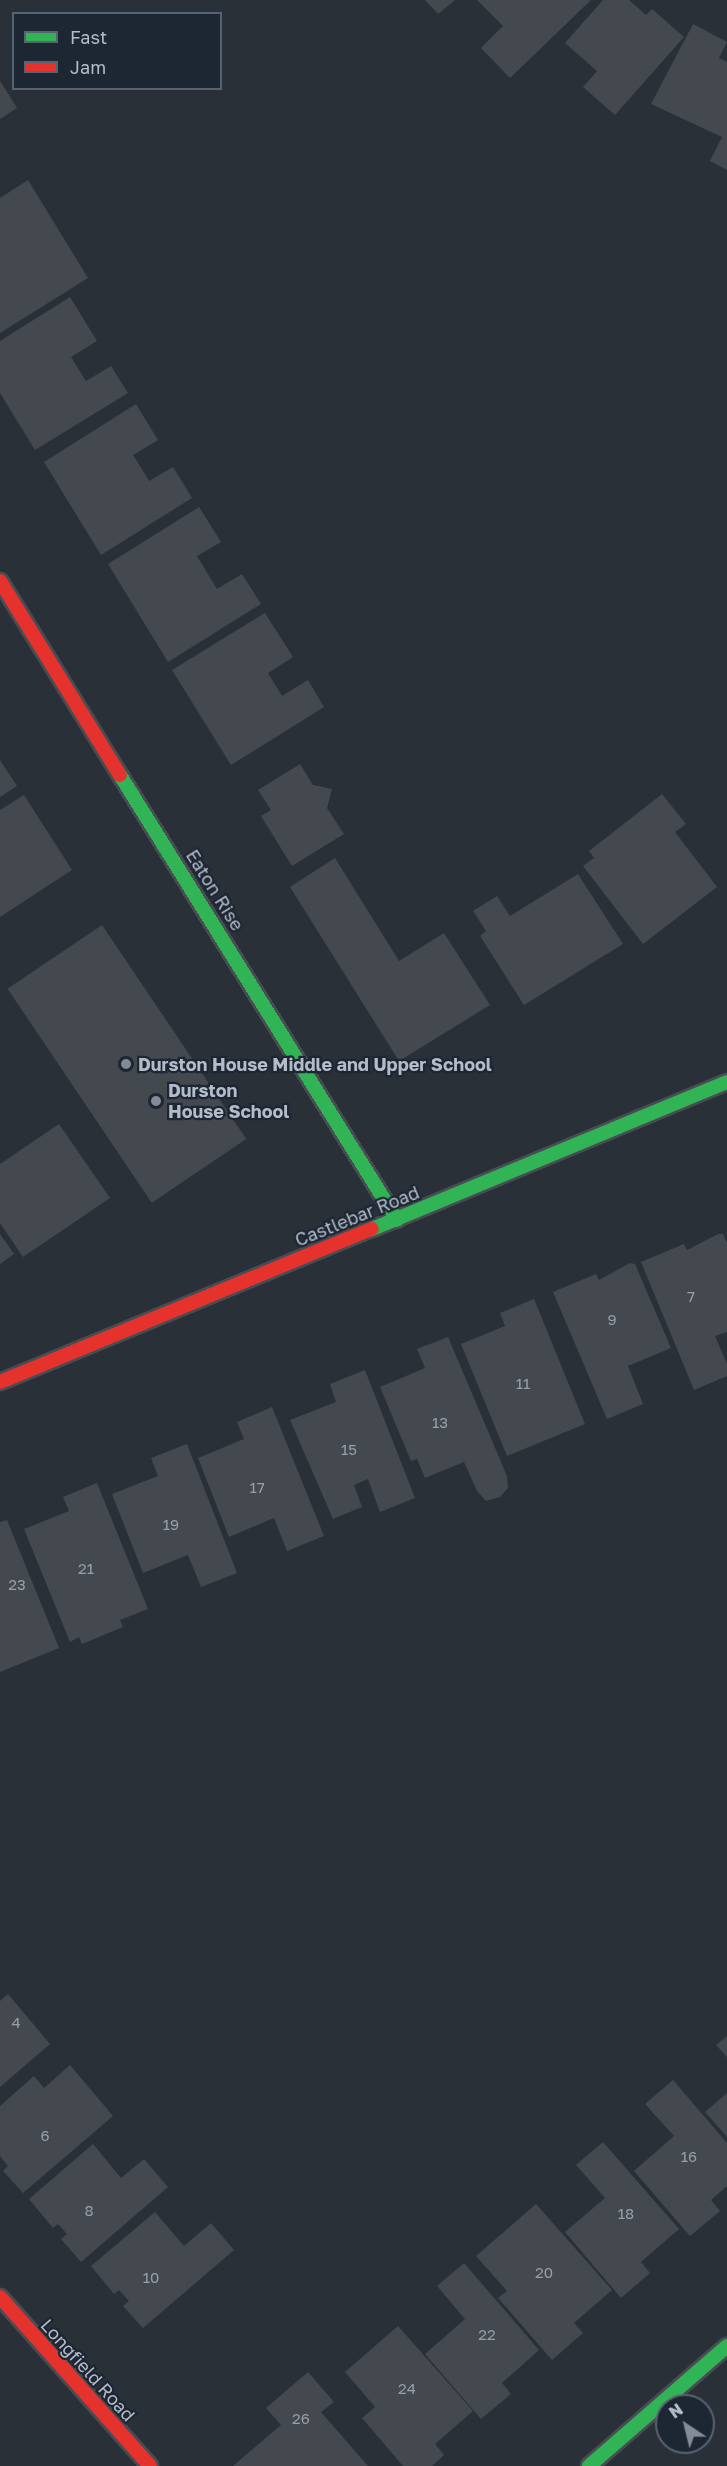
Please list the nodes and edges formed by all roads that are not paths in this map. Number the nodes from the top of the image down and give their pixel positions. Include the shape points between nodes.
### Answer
1 (0, 581) edge
2 (727, 1082) edge
3 (397, 1220) junction
4 (0, 1382) edge
5 (0, 2297) edge
6 (727, 2346) edge
7 (150, 2466) edge
8 (589, 2466) edge

1 - 3 street, Eaton Rise
2 - 3 street, Castlebar Road
3 - 4 street, Castlebar Road
5 - 7 street, Longfield Road
6 - 8 street

